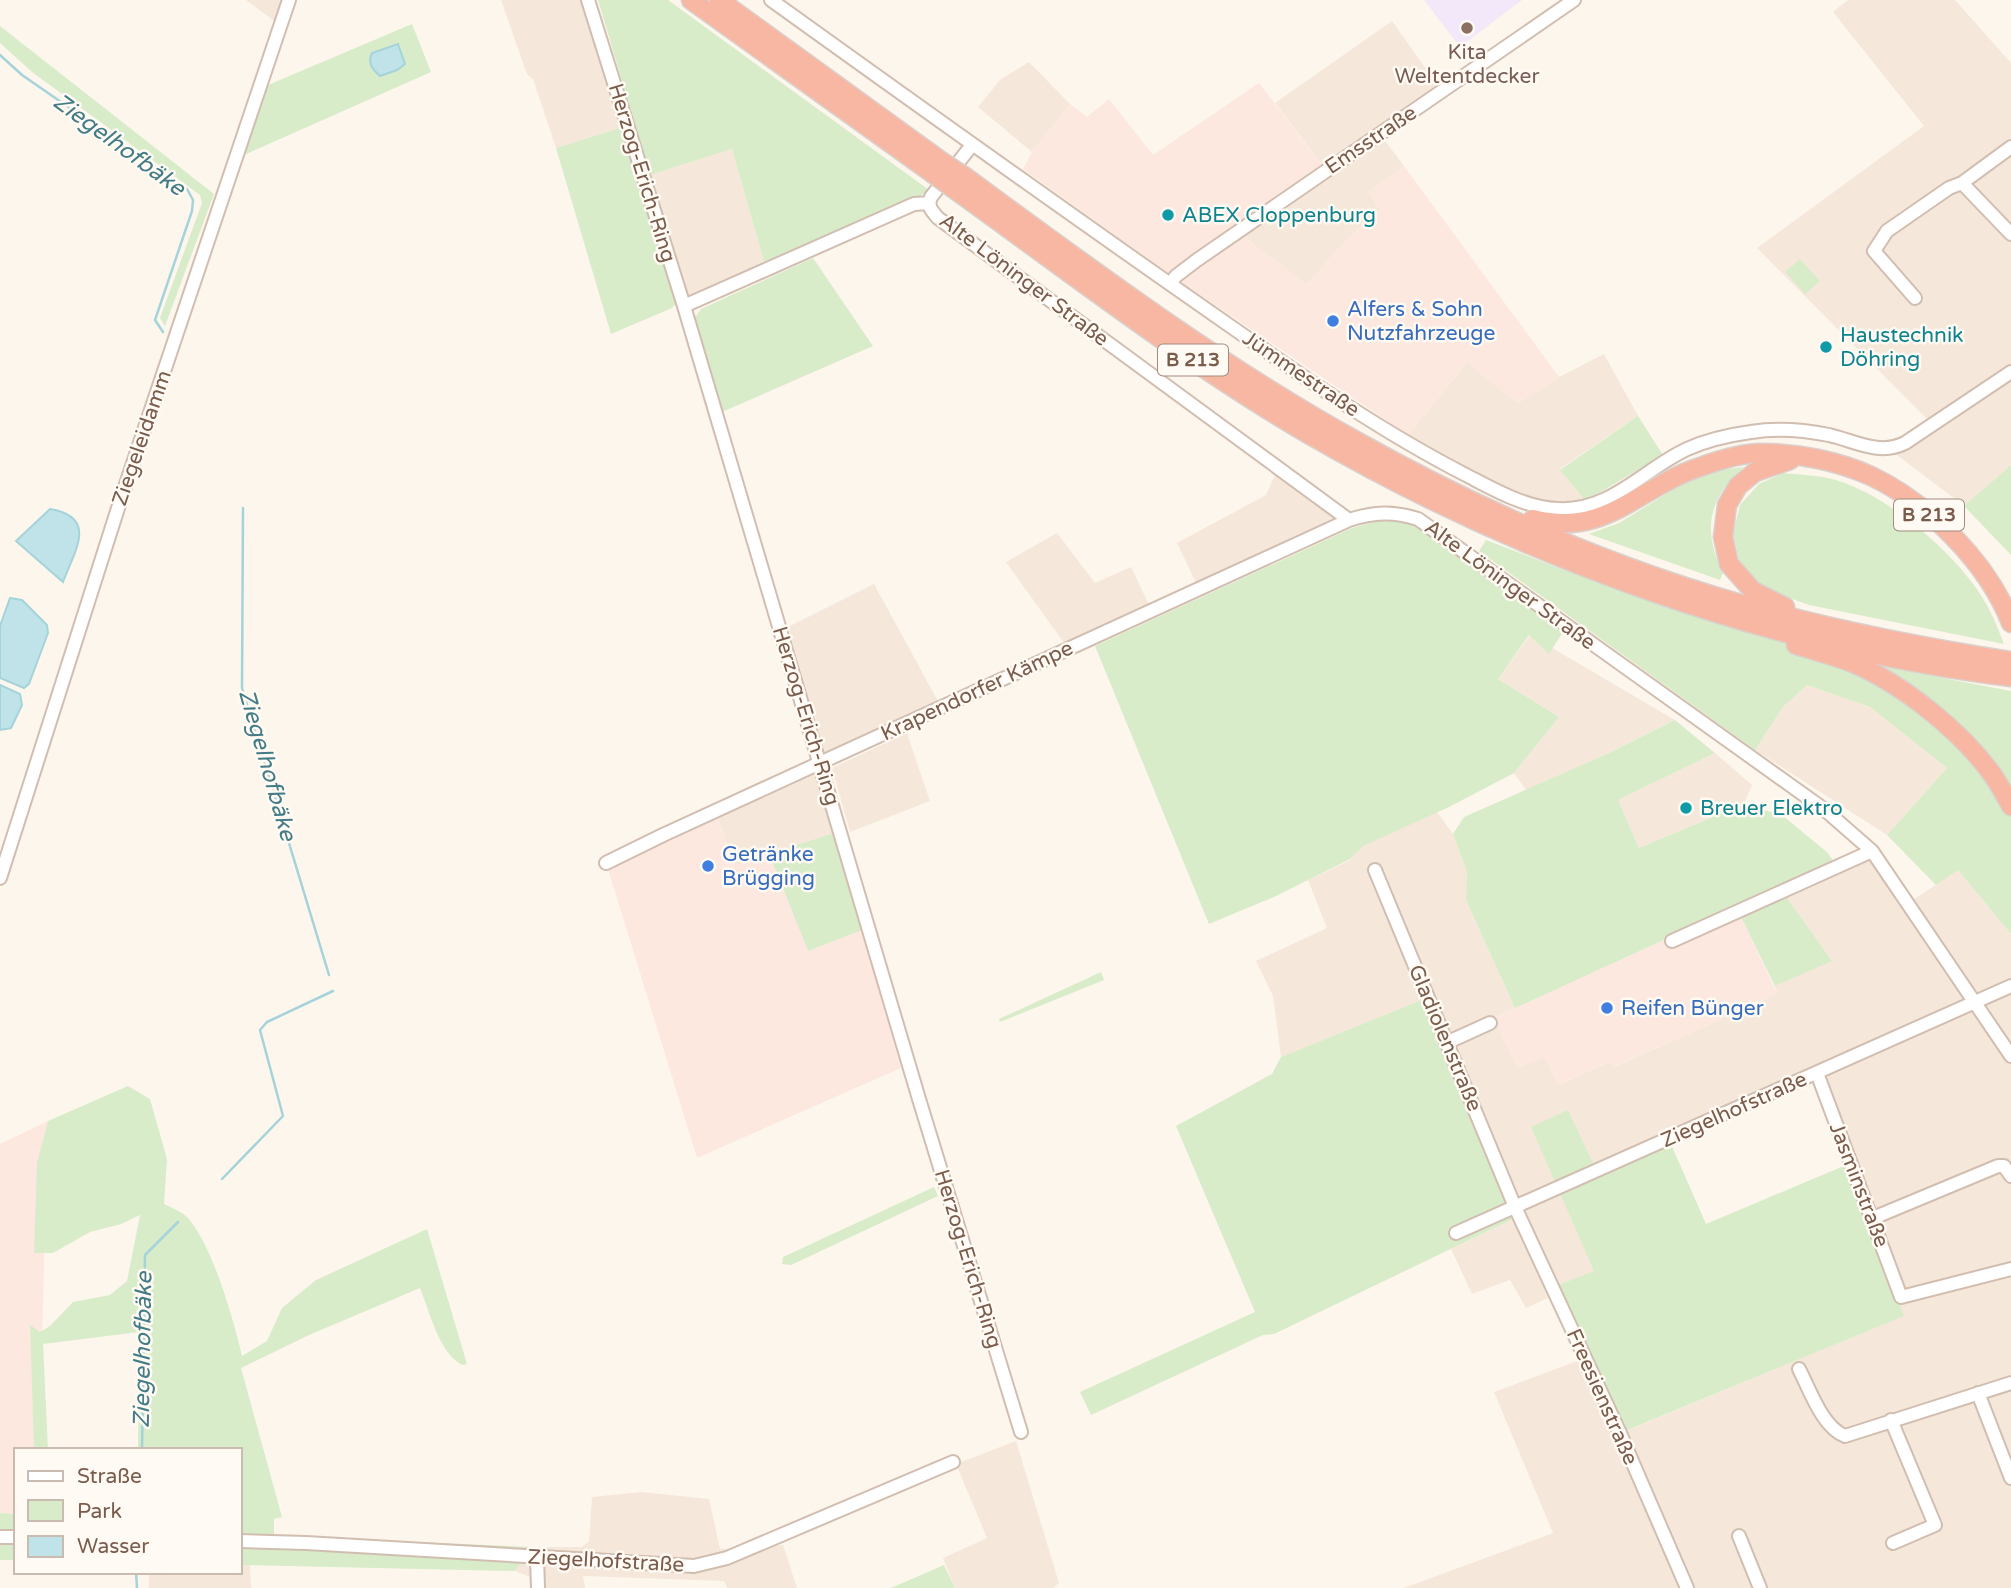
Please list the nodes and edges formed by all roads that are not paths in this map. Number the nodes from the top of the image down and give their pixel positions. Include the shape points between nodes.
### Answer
1 (289, 0) edge
2 (588, 0) edge
3 (691, 0) edge
4 (719, 0) edge
5 (771, 0) edge
6 (1574, 0) edge
7 (972, 145) junction
8 (2011, 147) edge
9 (936, 167) junction
10 (959, 183) junction
11 (1962, 183) junction
12 (929, 203) junction
13 (2011, 234) edge
14 (1170, 284) junction
15 (1915, 298) dead end
16 (684, 306) junction
17 (2011, 372) edge
18 (1808, 458) junction
19 (1407, 468) junction
20 (1349, 520) junction
21 (1746, 622) junction
22 (2011, 623) edge
23 (1834, 628) junction
24 (2011, 661) edge
25 (2011, 677) edge
26 (820, 764) junction
27 (2011, 806) edge
28 (1872, 851) junction
29 (606, 863) dead end
30 (1375, 870) dead end
31 (0, 878) edge
32 (1672, 942) dead end
33 (2011, 986) edge
34 (1975, 1002) junction
35 (1490, 1023) dead end
36 (1447, 1043) junction
37 (2011, 1056) edge
38 (1817, 1073) junction
39 (2011, 1176) edge
40 (1515, 1207) junction
41 (1873, 1218) junction
42 (1456, 1233) dead end
43 (2011, 1269) edge
44 (1799, 1369) dead end
45 (2011, 1383) edge
46 (1978, 1393) junction
47 (1891, 1420) junction
48 (1021, 1432) dead end
49 (953, 1461) dead end
50 (2011, 1478) edge
51 (1739, 1536) dead end
52 (242, 1541) edge
53 (1893, 1543) dead end
54 (537, 1557) junction
55 (538, 1588) edge
56 (1687, 1588) edge
57 (1760, 1588) edge

1 - 31 street, Ziegeleidamm via 119,505
2 - 16 street, Herzog-Erich-Ring
3 - 9 highway, B 213
4 - 9 highway, B 213
5 - 7 street, Jümmestraße
6 - 14 street, Emsstraße via 1197,260
7 - 12 street, Alte Löninger Straße
7 - 14 street, Jümmestraße
8 - 11 street
9 - 10 highway, B 213, bridge
10 - 19 highway, B 213 via 1210,353
10 - 21 highway, B 213 via 1215,375 1343,453 1478,522 1559,557
11 - 13 street
11 - 15 street via 1887,231 1874,251
12 - 16 street via 914,204
12 - 20 street, Alte Löninger Straße via 939,218
14 - 17 street, Jümmestraße via 1341,403 1498,492 1544,508 1567,510 1600,502 1686,450 1728,436 1797,431 1877,449 1894,448
16 - 26 street, Herzog-Erich-Ring
18 - 19 highway, B 213 via 1761,453 1697,467 1594,520 1562,524 1535,520 1418,467
18 - 22 highway, B 213 via 1873,477 1938,522 1988,581
18 - 23 highway via 1755,472 1738,486 1727,505 1723,537 1729,564 1753,591 1784,607 1823,617
19 - 23 highway, B 213 via 1490,509 1659,577
20 - 26 street, Krapendorfer Kämpe
20 - 28 street, Alte Löninger Straße via 1383,512 1418,519 1814,802
21 - 25 highway, B 213 via 1863,650
21 - 27 highway via 1757,633 1852,663 1899,689 1949,726 1991,773
23 - 24 highway, B 213
26 - 29 street, Krapendorfer Kämpe
26 - 48 street, Herzog-Erich-Ring
28 - 32 street
28 - 34 street, Alte Löninger Straße
30 - 36 street, Gladiolenstraße
33 - 34 street, Ziegelhofstraße
34 - 37 street, Alte Löninger Straße
34 - 38 street, Ziegelhofstraße
35 - 36 street
36 - 40 street, Gladiolenstraße
38 - 40 street, Ziegelhofstraße
38 - 41 street, Jasminstraße
39 - 41 street via 2004,1166 1998,1166
40 - 42 street, Ziegelhofstraße
40 - 56 street, Freesienstraße
41 - 43 street, Jasminstraße via 1901,1297
44 - 47 street via 1837,1432 1854,1434
45 - 46 street
46 - 47 street
46 - 50 street
47 - 53 street via 1935,1525
49 - 54 street, Ziegelhofstraße via 726,1558 694,1566
51 - 57 street
52 - 54 street, Ziegelhofstraße
54 - 55 street

